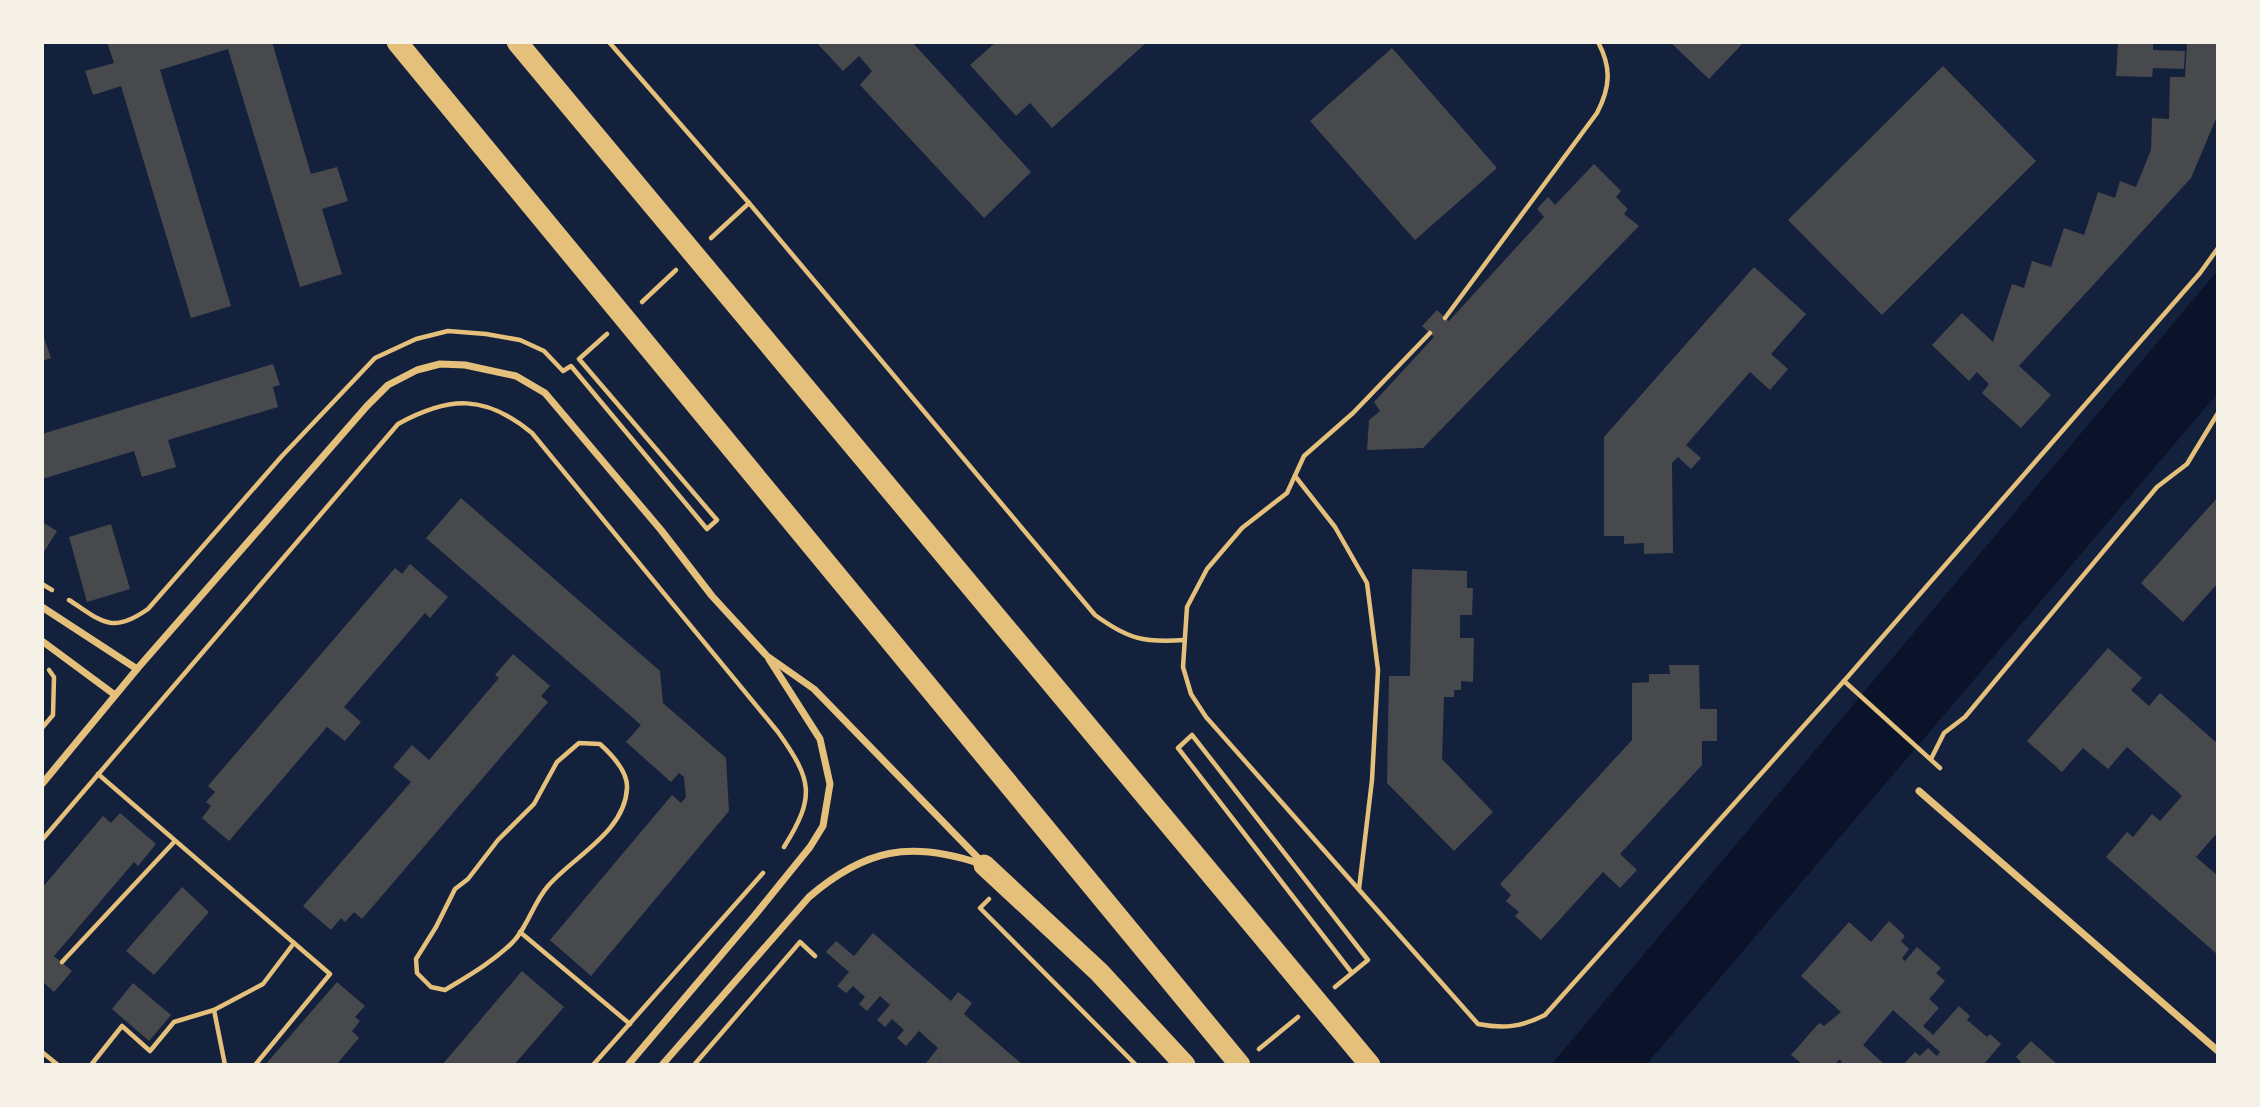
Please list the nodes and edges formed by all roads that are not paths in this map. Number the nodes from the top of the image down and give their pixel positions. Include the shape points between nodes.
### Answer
1 (397, 42) edge
2 (517, 42) edge
3 (42, 607) edge
4 (42, 641) edge
5 (767, 656) junction
6 (137, 669) junction
7 (115, 695) junction
8 (42, 785) edge
9 (1919, 791) dead end
10 (985, 865) junction
11 (2218, 1051) edge
12 (628, 1065) edge
13 (662, 1065) edge
14 (1185, 1065) edge
15 (1240, 1065) edge
16 (1370, 1065) edge

1 - 15 highway
2 - 16 highway
3 - 6 street
4 - 7 street
5 - 6 street via 545,393 516,376 440,364 388,385 367,406
5 - 10 street via 814,689
5 - 12 street via 820,739 830,784 823,826 787,877
6 - 7 street
7 - 8 street
9 - 11 street
10 - 13 street via 911,849 856,863 835,875 809,897
10 - 14 highway via 1099,972

